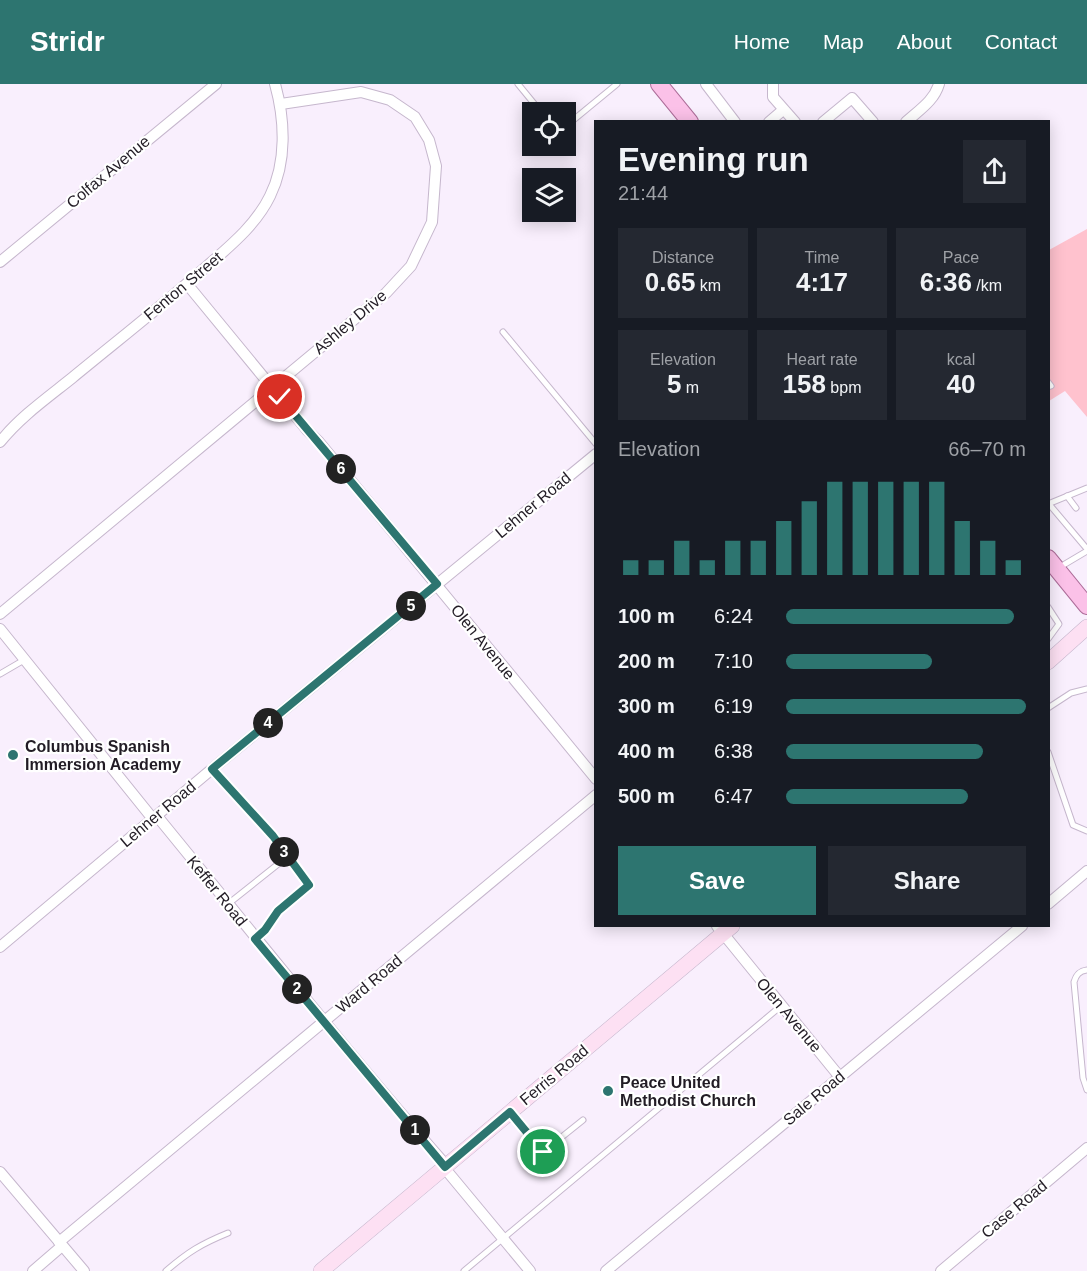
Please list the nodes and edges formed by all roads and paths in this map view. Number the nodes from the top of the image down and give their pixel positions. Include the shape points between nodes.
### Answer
1 (216, 84) edge
2 (275, 84) edge
3 (518, 84) edge
4 (617, 84) edge
5 (659, 84) edge
6 (706, 84) edge
7 (773, 84) edge
8 (939, 84) edge
9 (533, 102) edge
10 (281, 104) junction
11 (783, 110) junction
12 (576, 118) edge
13 (688, 120) edge
14 (733, 120) edge
15 (771, 120) edge
16 (793, 120) edge
17 (825, 120) edge
18 (871, 120) edge
19 (908, 120) edge
20 (0, 262) edge
21 (187, 284) junction
22 (503, 332) dead end
23 (272, 387) junction
24 (0, 442) edge
25 (594, 442) edge
26 (594, 456) edge
27 (1086, 490) edge
28 (1067, 496) junction
29 (1050, 504) edge
30 (1050, 505) edge
31 (1076, 508) dead end
32 (1087, 550) edge
33 (1053, 564) edge
34 (437, 584) junction
35 (1087, 606) edge
36 (1050, 610) edge
37 (0, 614) edge
38 (1087, 627) edge
39 (0, 629) edge
40 (1050, 636) edge
41 (24, 660) junction
42 (1050, 660) edge
43 (0, 674) edge
44 (1087, 689) edge
45 (1050, 707) edge
46 (1050, 758) edge
47 (212, 769) junction
48 (594, 777) edge
49 (594, 797) edge
50 (155, 818) junction
51 (1087, 831) edge
52 (287, 857) junction
53 (1087, 871) edge
54 (1050, 902) edge
55 (228, 904) junction
56 (1021, 927) edge
57 (724, 928) edge
58 (255, 939) junction
59 (0, 947) edge
60 (1087, 970) edge
61 (781, 1006) junction
62 (324, 1023) junction
63 (839, 1076) junction
64 (1087, 1090) edge
65 (510, 1112) junction
66 (583, 1120) dead end
67 (1087, 1148) edge
68 (445, 1167) junction
69 (0, 1172) edge
70 (228, 1233) dead end
71 (503, 1239) junction
72 (61, 1244) junction
73 (33, 1271) edge
74 (84, 1271) edge
75 (166, 1271) edge
76 (321, 1271) edge
77 (464, 1271) edge
78 (530, 1271) edge
79 (606, 1271) edge
80 (940, 1271) edge

1 - 20 street, Colfax Avenue
2 - 10 street, Fenton Street
3 - 9 lane
4 - 12 lane
5 - 13 main road
6 - 14 street
7 - 11 street via 773,97
8 - 19 street via 930,101
10 - 21 street, Fenton Street via 283,146 270,195 235,242
10 - 23 street, Ashley Drive via 361,92 390,100 415,117 429,140 436,166 432,222 411,266 386,293
11 - 15 street
11 - 16 street
17 - 18 street via 852,98
21 - 23 street, Olen Avenue
21 - 24 street, Fenton Street via 28,413
22 - 25 lane
23 - 34 street, Olen Avenue
23 - 37 street, Ashley Drive
26 - 34 street, Lehner Road
27 - 28 lane
28 - 29 lane
28 - 31 lane
30 - 32 lane
32 - 33 lane
33 - 35 main road
34 - 47 street, Lehner Road
34 - 48 street, Olen Avenue
36 - 40 lane via 1059,624
38 - 42 main road
39 - 41 street, Keffer Road
41 - 43 lane
41 - 50 street, Keffer Road
44 - 45 lane via 1071,693
46 - 51 lane via 1073,825
47 - 50 street, Lehner Road
47 - 52 lane
49 - 62 street, Ward Road
50 - 55 street, Keffer Road
50 - 59 street, Lehner Road
52 - 55 lane
52 - 58 lane via 309,885 278,911
53 - 54 street
55 - 58 street, Keffer Road
56 - 63 street, Sale Road
57 - 61 street, Olen Avenue
57 - 65 main road, Ferris Road
58 - 62 street, Keffer Road
60 - 64 lane via 1076,975 1074,982
61 - 63 street, Olen Avenue
61 - 71 lane
62 - 68 street, Keffer Road
62 - 72 street, Ward Road
63 - 79 street, Sale Road
65 - 66 lane via 543,1152
65 - 68 main road, Ferris Road
67 - 80 street, Case Road
68 - 71 street, Keffer Road
68 - 76 main road, Ferris Road
69 - 72 street
70 - 75 lane via 187,1252
71 - 77 lane
71 - 78 street, Keffer Road
72 - 73 street, Ward Road
72 - 74 street

